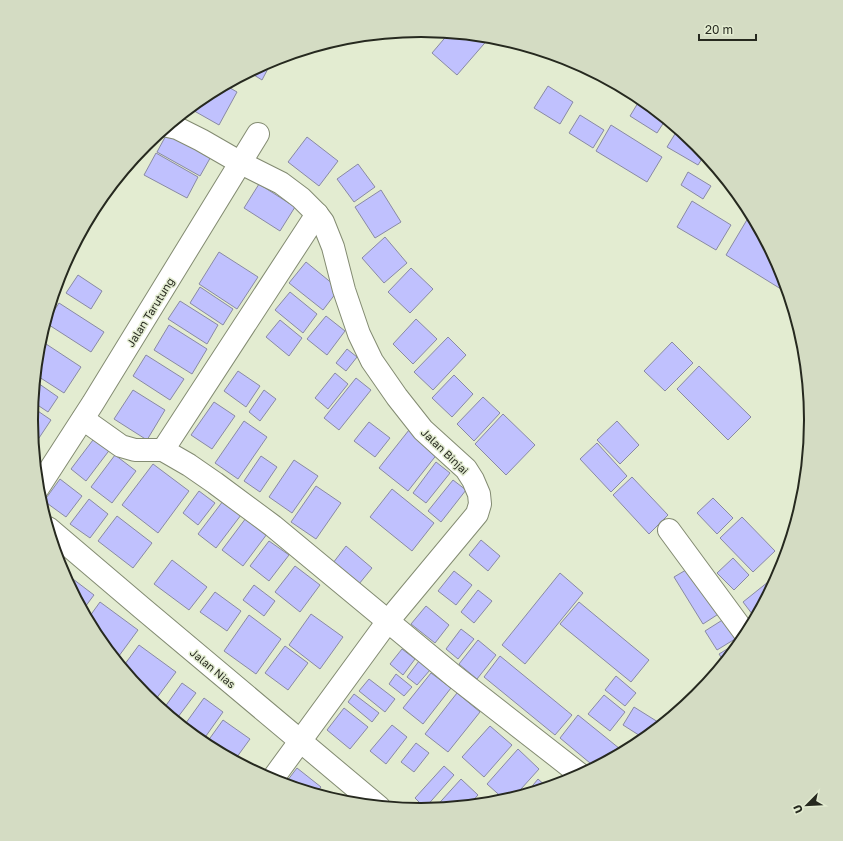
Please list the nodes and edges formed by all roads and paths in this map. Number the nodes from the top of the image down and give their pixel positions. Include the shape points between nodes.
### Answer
1 (174, 127) edge
2 (258, 134) dead end
3 (241, 163) junction
4 (316, 214) junction
5 (83, 418) junction
6 (163, 450) junction
7 (43, 481) edge
8 (669, 530) dead end
9 (55, 534) edge
10 (388, 621) junction
11 (743, 630) edge
12 (301, 741) junction
13 (576, 771) edge
14 (276, 775) edge
15 (372, 801) edge

1 - 3 street, Jalan Binjai
2 - 3 street, Jalan Tarutung
3 - 4 street, Jalan Binjai via 281,183 301,198
3 - 5 street, Jalan Tarutung
4 - 6 street
4 - 10 street, Jalan Binjai via 323,222 333,247 359,334 372,361 423,430 466,469 479,494 477,514
5 - 6 street via 121,446 135,450
5 - 7 street, Jalan Tarutung
6 - 10 street via 189,465 273,526
8 - 11 street
9 - 12 street, Jalan Nias
10 - 12 street, Jalan Binjai
10 - 13 street
12 - 14 street, Jalan Binjai
12 - 15 street, Jalan Nias

